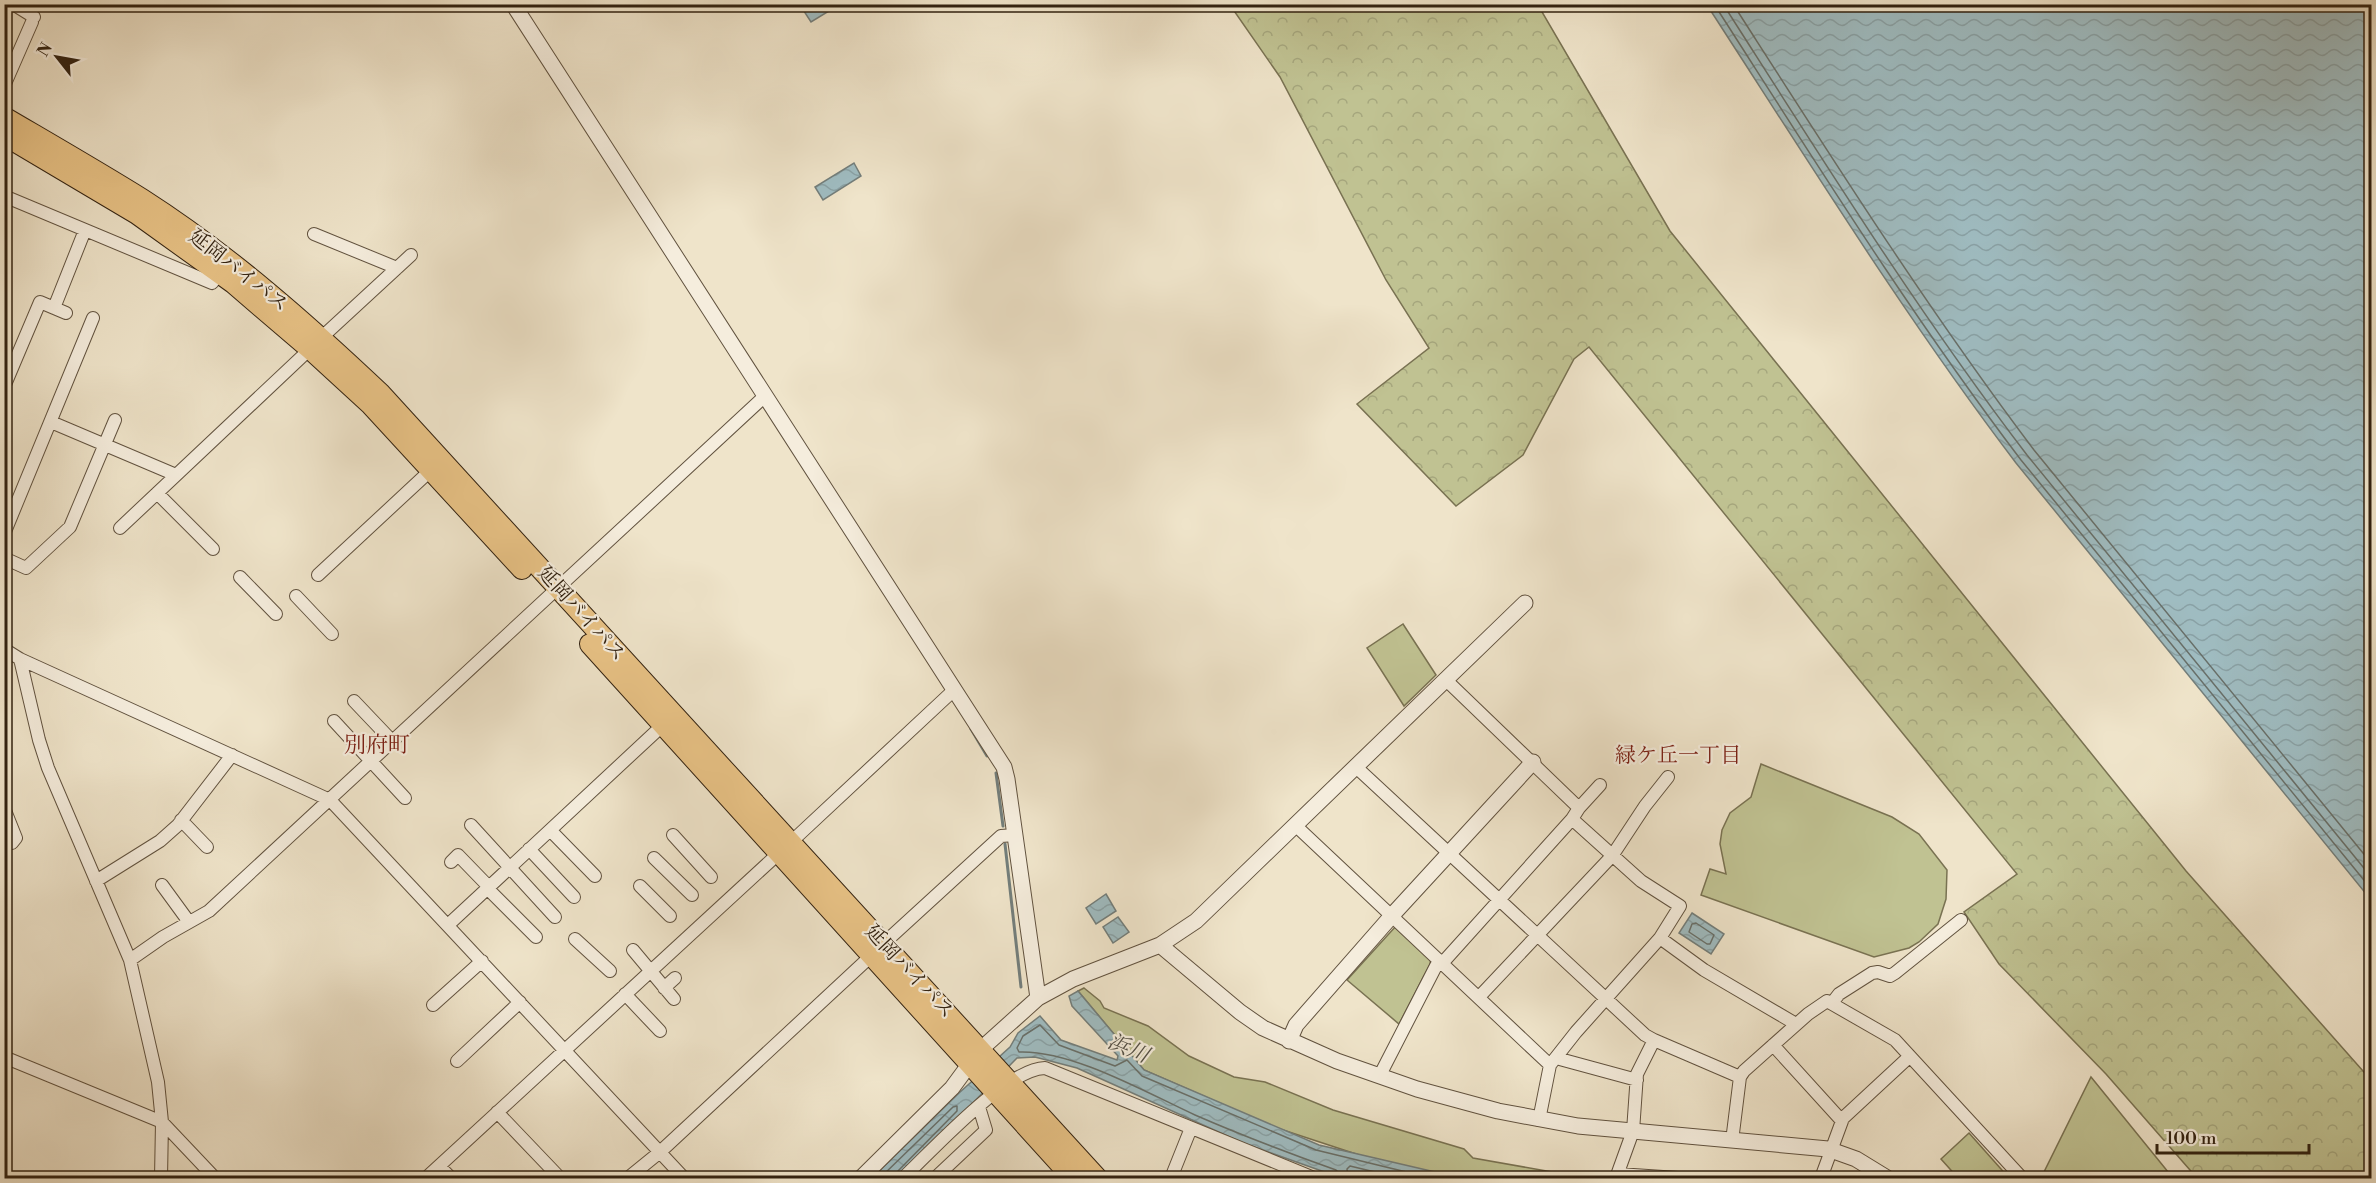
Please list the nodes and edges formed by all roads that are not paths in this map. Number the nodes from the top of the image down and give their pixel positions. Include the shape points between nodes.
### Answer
1 (13, 4) edge
2 (513, 4) edge
3 (4, 86) edge
4 (4, 117) edge
5 (4, 135) edge
6 (4, 196) edge
7 (85, 230) junction
8 (314, 234) dead end
9 (411, 255) dead end
10 (225, 267) junction
11 (397, 268) junction
12 (93, 318) dead end
13 (316, 343) junction
14 (4, 387) edge
15 (765, 396) junction
16 (115, 420) dead end
17 (51, 422) junction
18 (105, 444) junction
19 (431, 470) junction
20 (176, 475) junction
21 (157, 493) junction
22 (120, 528) dead end
23 (5, 531) edge
24 (213, 549) dead end
25 (4, 558) edge
26 (318, 575) dead end
27 (240, 577) dead end
28 (552, 593) junction
29 (296, 596) dead end
30 (1525, 603) dead end
31 (276, 614) dead end
32 (332, 634) dead end
33 (4, 649) edge
34 (20, 659) junction
35 (1444, 679) junction
36 (954, 690) junction
37 (354, 701) dead end
38 (334, 721) dead end
39 (663, 725) junction
40 (392, 741) junction
41 (232, 755) junction
42 (371, 761) junction
43 (1533, 762) junction
44 (1355, 766) junction
45 (1668, 777) dead end
46 (1600, 785) dead end
47 (405, 798) dead end
48 (330, 800) junction
49 (4, 808) edge
50 (1575, 813) junction
51 (181, 820) junction
52 (471, 825) dead end
53 (1295, 825) junction
54 (550, 830) junction
55 (673, 835) dead end
56 (1015, 835) junction
57 (4, 841) edge
58 (207, 847) dead end
59 (785, 848) junction
60 (529, 849) junction
61 (1450, 853) junction
62 (1612, 855) junction
63 (654, 858) dead end
64 (451, 862) dead end
65 (509, 868) junction
66 (595, 876) dead end
67 (711, 877) dead end
68 (96, 881) junction
69 (162, 885) dead end
70 (640, 886) dead end
71 (488, 888) junction
72 (692, 895) dead end
73 (574, 897) dead end
74 (1500, 899) junction
75 (670, 916) dead end
76 (555, 917) dead end
77 (1393, 917) junction
78 (1961, 920) dead end
79 (189, 922) junction
80 (448, 925) junction
81 (536, 936) dead end
82 (1537, 936) junction
83 (1660, 938) junction
84 (576, 939) dead end
85 (1160, 945) junction
86 (633, 950) dead end
87 (877, 950) junction
88 (130, 960) junction
89 (482, 961) junction
90 (1440, 961) junction
91 (610, 971) dead end
92 (650, 971) junction
93 (675, 978) dead end
94 (664, 988) junction
95 (625, 994) junction
96 (1479, 997) junction
97 (1038, 998) junction
98 (674, 999) dead end
99 (1605, 999) junction
100 (520, 1002) junction
101 (1832, 1003) junction
102 (433, 1005) dead end
103 (1796, 1024) junction
104 (660, 1031) dead end
105 (1654, 1040) junction
106 (1289, 1041) junction
107 (1773, 1045) junction
108 (564, 1049) junction
109 (4, 1057) edge
110 (1909, 1057) junction
111 (457, 1061) dead end
112 (979, 1062) junction
113 (1553, 1062) junction
114 (1380, 1076) junction
115 (1740, 1077) junction
116 (1637, 1080) junction
117 (1000, 1085) junction
118 (979, 1107) junction
119 (498, 1112) junction
120 (1539, 1120) junction
121 (1840, 1120) junction
122 (162, 1122) junction
123 (1191, 1128) junction
124 (1633, 1131) junction
125 (1732, 1141) junction
126 (1832, 1150) junction
127 (660, 1152) junction
128 (439, 1166) junction
129 (1617, 1176) edge
130 (2019, 1177) edge
131 (161, 1179) edge
132 (215, 1179) edge
133 (426, 1179) edge
134 (451, 1179) edge
135 (560, 1179) edge
136 (628, 1179) edge
137 (684, 1179) edge
138 (861, 1179) edge
139 (903, 1179) edge
140 (935, 1179) edge
141 (1073, 1179) edge
142 (1097, 1179) edge
143 (1171, 1179) edge
144 (1314, 1179) edge
145 (1678, 1179) edge
146 (1821, 1179) edge
147 (1887, 1179) edge

1 - 3 street via 33,19
2 - 15 street
4 - 10 highway, 延岡バイパス via 143,200
5 - 10 highway, 延岡バイパス
6 - 7 street
7 - 10 street via 212,283
7 - 14 street via 60,311 40,302
8 - 11 street
9 - 11 street
10 - 13 highway, 延岡バイパス
11 - 13 street
12 - 17 street
13 - 19 highway, 延岡バイパス
13 - 20 street
13 - 28 highway, 延岡バイパス via 380,393
15 - 28 street
15 - 36 street
16 - 18 street
17 - 18 street
17 - 23 street
18 - 20 street
18 - 25 street via 70,527 26,567
19 - 26 street
19 - 28 highway, 延岡バイパス
20 - 21 street
21 - 22 street
21 - 24 street
27 - 31 street
28 - 39 highway, 延岡バイパス
28 - 40 street
28 - 59 highway, 延岡バイパス
29 - 32 street
30 - 35 street
33 - 34 street
34 - 41 street
34 - 68 street via 48,768
35 - 43 street
35 - 44 street
36 - 56 street via 1004,767
36 - 59 street
37 - 40 street
38 - 42 street
39 - 54 street
39 - 59 highway, 延岡バイパス
40 - 42 street
41 - 48 street
41 - 51 street
42 - 47 street
42 - 48 street
43 - 50 street
43 - 61 street
44 - 53 street
44 - 61 street
45 - 62 street
46 - 50 street
48 - 79 street via 208,911
48 - 80 street
49 - 57 street via 16,838 12,843
50 - 62 street
50 - 74 street
51 - 58 street
51 - 68 street via 160,841
52 - 65 street
53 - 77 street
53 - 85 street via 1196,921
54 - 60 street
54 - 66 street
55 - 67 street
56 - 87 street via 1001,836
56 - 97 street
59 - 87 highway, 延岡バイパス
59 - 92 street
60 - 65 street
60 - 73 street
61 - 74 street
61 - 77 street
62 - 82 street
62 - 83 street via 1641,881 1680,906
63 - 72 street
64 - 71 street via 458,855
65 - 71 street
65 - 76 street
68 - 88 street
69 - 79 street
70 - 75 street
71 - 80 street
71 - 81 street
74 - 82 street
74 - 90 street
77 - 90 street
77 - 106 street via 1296,1025
78 - 101 street via 1895,973 1872,973
79 - 88 street
80 - 89 street
82 - 96 street
82 - 99 street
83 - 99 street
83 - 103 street via 1704,970
84 - 91 street
85 - 97 street via 1073,979
85 - 106 street via 1240,1012
86 - 92 street
87 - 112 highway, 延岡バイパス
87 - 127 street
88 - 122 street via 158,1082
89 - 100 street
89 - 102 street
90 - 96 street
90 - 114 street
92 - 94 street
92 - 95 street
93 - 94 street
94 - 98 street
95 - 104 street
95 - 108 street
96 - 113 street
97 - 112 street
99 - 105 street
99 - 113 street
100 - 108 street
100 - 111 street
101 - 103 street via 1827,1001
101 - 110 street via 1894,1040
103 - 107 street
105 - 115 street
105 - 116 street
106 - 114 street
107 - 115 street
107 - 121 street
108 - 119 street
108 - 127 street
109 - 122 street
110 - 121 street
110 - 130 street
112 - 117 highway, 延岡バイパス
112 - 138 street
113 - 116 street
113 - 120 street
114 - 120 street
115 - 125 street
116 - 124 street
117 - 118 street
117 - 123 street via 1034,1068 1045,1068
117 - 141 highway, 延岡バイパス
117 - 142 highway, 延岡バイパス
118 - 139 street
118 - 140 street via 986,1130
119 - 128 street
119 - 135 street
120 - 124 street
121 - 126 street
122 - 131 street
122 - 132 street
123 - 143 street
123 - 144 street
124 - 125 street
124 - 129 street
125 - 126 street
126 - 146 street
126 - 147 street via 1856,1159
127 - 136 street
127 - 137 street
128 - 133 street
128 - 134 street
129 - 145 street

